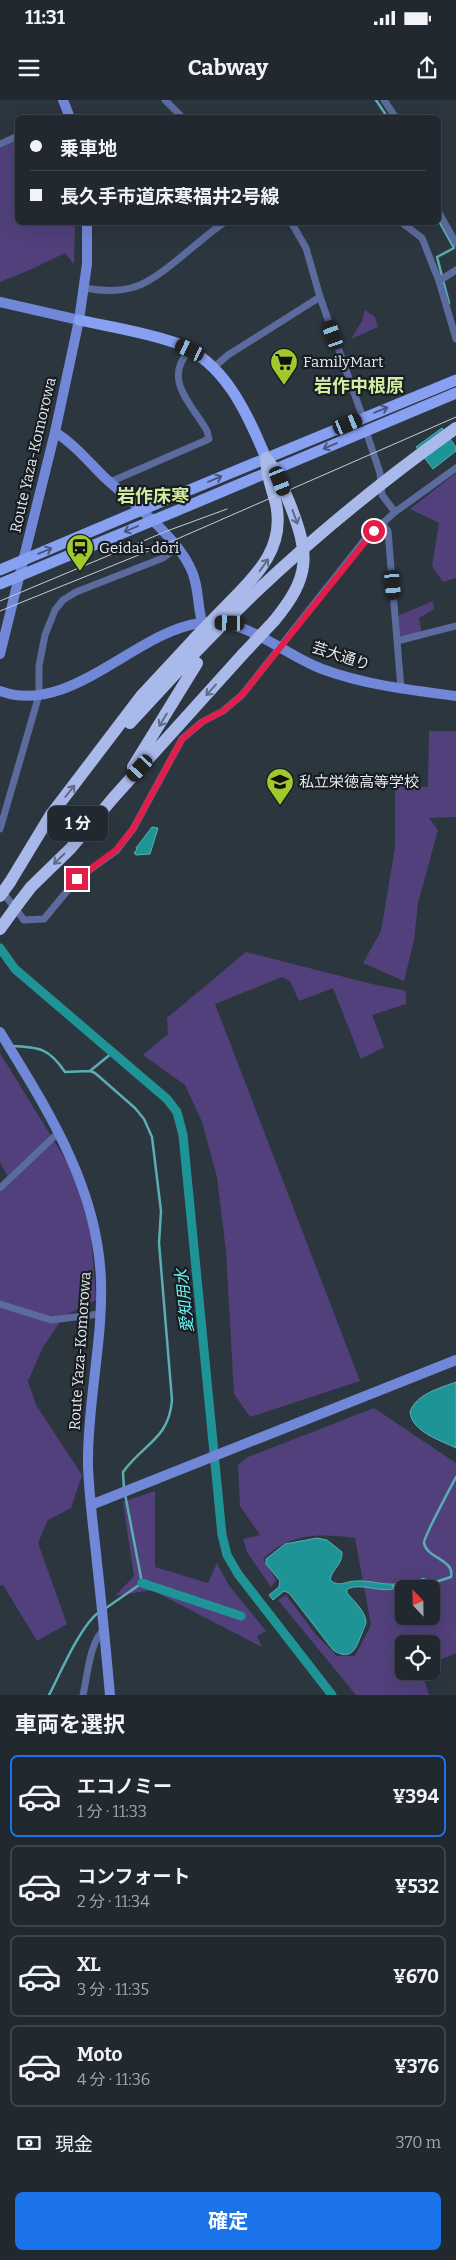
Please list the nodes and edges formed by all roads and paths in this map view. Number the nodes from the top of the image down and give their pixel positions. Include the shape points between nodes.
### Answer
1 (165, 100) edge
2 (384, 100) edge
3 (65, 101) edge
4 (68, 115) edge
5 (181, 115) edge
6 (394, 115) edge
7 (15, 137) edge
8 (0, 144) edge
9 (441, 217) edge
10 (87, 225) edge
11 (222, 225) edge
12 (293, 225) edge
13 (405, 225) edge
14 (456, 243) edge
15 (456, 270) edge
16 (439, 281) junction
17 (85, 288) junction
18 (320, 297) junction
19 (0, 302) edge
20 (79, 320) junction
21 (456, 339) edge
22 (190, 350) junction
23 (213, 368) junction
24 (456, 380) edge
25 (456, 393) edge
26 (363, 418) junction
27 (456, 428) edge
28 (366, 431) junction
29 (55, 432) junction
30 (456, 437) edge
31 (266, 458) junction
32 (456, 468) edge
33 (271, 471) junction
34 (110, 482) junction
35 (395, 512) junction
36 (382, 523) junction
37 (178, 547) junction
38 (0, 570) edge
39 (0, 584) edge
40 (202, 622) junction
41 (456, 626) edge
42 (397, 641) junction
43 (279, 647) junction
44 (0, 654) edge
45 (194, 660) junction
46 (401, 689) junction
47 (0, 691) edge
48 (39, 695) junction
49 (456, 696) edge
50 (84, 773) junction
51 (114, 797) junction
52 (0, 829) edge
53 (8, 882) edge
54 (0, 896) edge
55 (0, 929) edge
56 (3, 1036) edge
57 (59, 1132) junction
58 (2, 1184) edge
59 (0, 1304) edge
60 (100, 1314) junction
61 (456, 1360) edge
62 (91, 1505) junction
63 (104, 1630) junction
64 (84, 1695) edge
65 (110, 1695) edge

1 - 5 street
2 - 6 street
3 - 4 main road
7 - 8 street
9 - 14 street
10 - 17 main road, Route Yaza-Komorowa
11 - 17 street via 156,276 135,287 103,292
12 - 18 street via 306,248
13 - 16 street via 422,238
15 - 16 street
16 - 21 street
17 - 20 main road, Route Yaza-Komorowa
18 - 23 street via 228,355
18 - 26 street
19 - 20 main road
20 - 22 main road via 167,341
20 - 29 main road, Route Yaza-Komorowa
22 - 23 main road
22 - 34 street via 177,370 178,383 209,439
23 - 31 main road via 242,406
26 -> 24 main road
25 - 28 main road
26 - 31 main road
27 - 45 highway, bridge via 322,533 258,591
28 -> 33 main road
28 - 35 street via 380,473 382,495
29 - 34 main road via 73,443
29 - 44 main road, Route Yaza-Komorowa
30 - 45 highway via 390,485 327,538
31 - 33 highway
38 -> 31 main road, bridge
32 - 35 street
33 -> 39 main road, bridge
50 -> 33 highway, bridge via 142,695 262,568 271,554 276,538 277,509
33 -> 51 highway, bridge via 298,526 304,554 298,587 274,621
34 - 37 main road
35 - 36 street
36 - 42 street via 388,531
36 - 43 street via 366,538
37 - 40 main road via 191,567
37 - 48 street via 163,558 63,600 55,610 45,635 39,666
40 - 43 main road, 芸大通り via 230,623
40 - 48 main road, 芸大通り via 171,631 78,683
41 - 42 street
42 - 46 street
43 - 46 main road, 芸大通り via 343,676
43 - 53 street via 242,695 182,739 133,829 116,850 77,879 44,920 24,920 12,906
45 - 50 highway
45 -> 51 highway
46 - 49 main road, 芸大通り
47 - 48 main road
48 - 52 street
53 -> 50 highway via 50,816
51 -> 55 highway, bridge via 71,848 31,887
53 - 54 highway, bridge
56 - 57 main road, Route Yaza-Komorowa
57 - 58 street
57 - 60 main road, Route Yaza-Komorowa via 76,1166 94,1220 100,1260
59 - 60 street via 51,1320
60 - 62 main road, Route Yaza-Komorowa via 88,1465
61 - 62 main road
62 - 63 main road, Route Yaza-Komorowa
63 - 64 street via 94,1645
63 - 65 main road, Route Yaza-Komorowa

